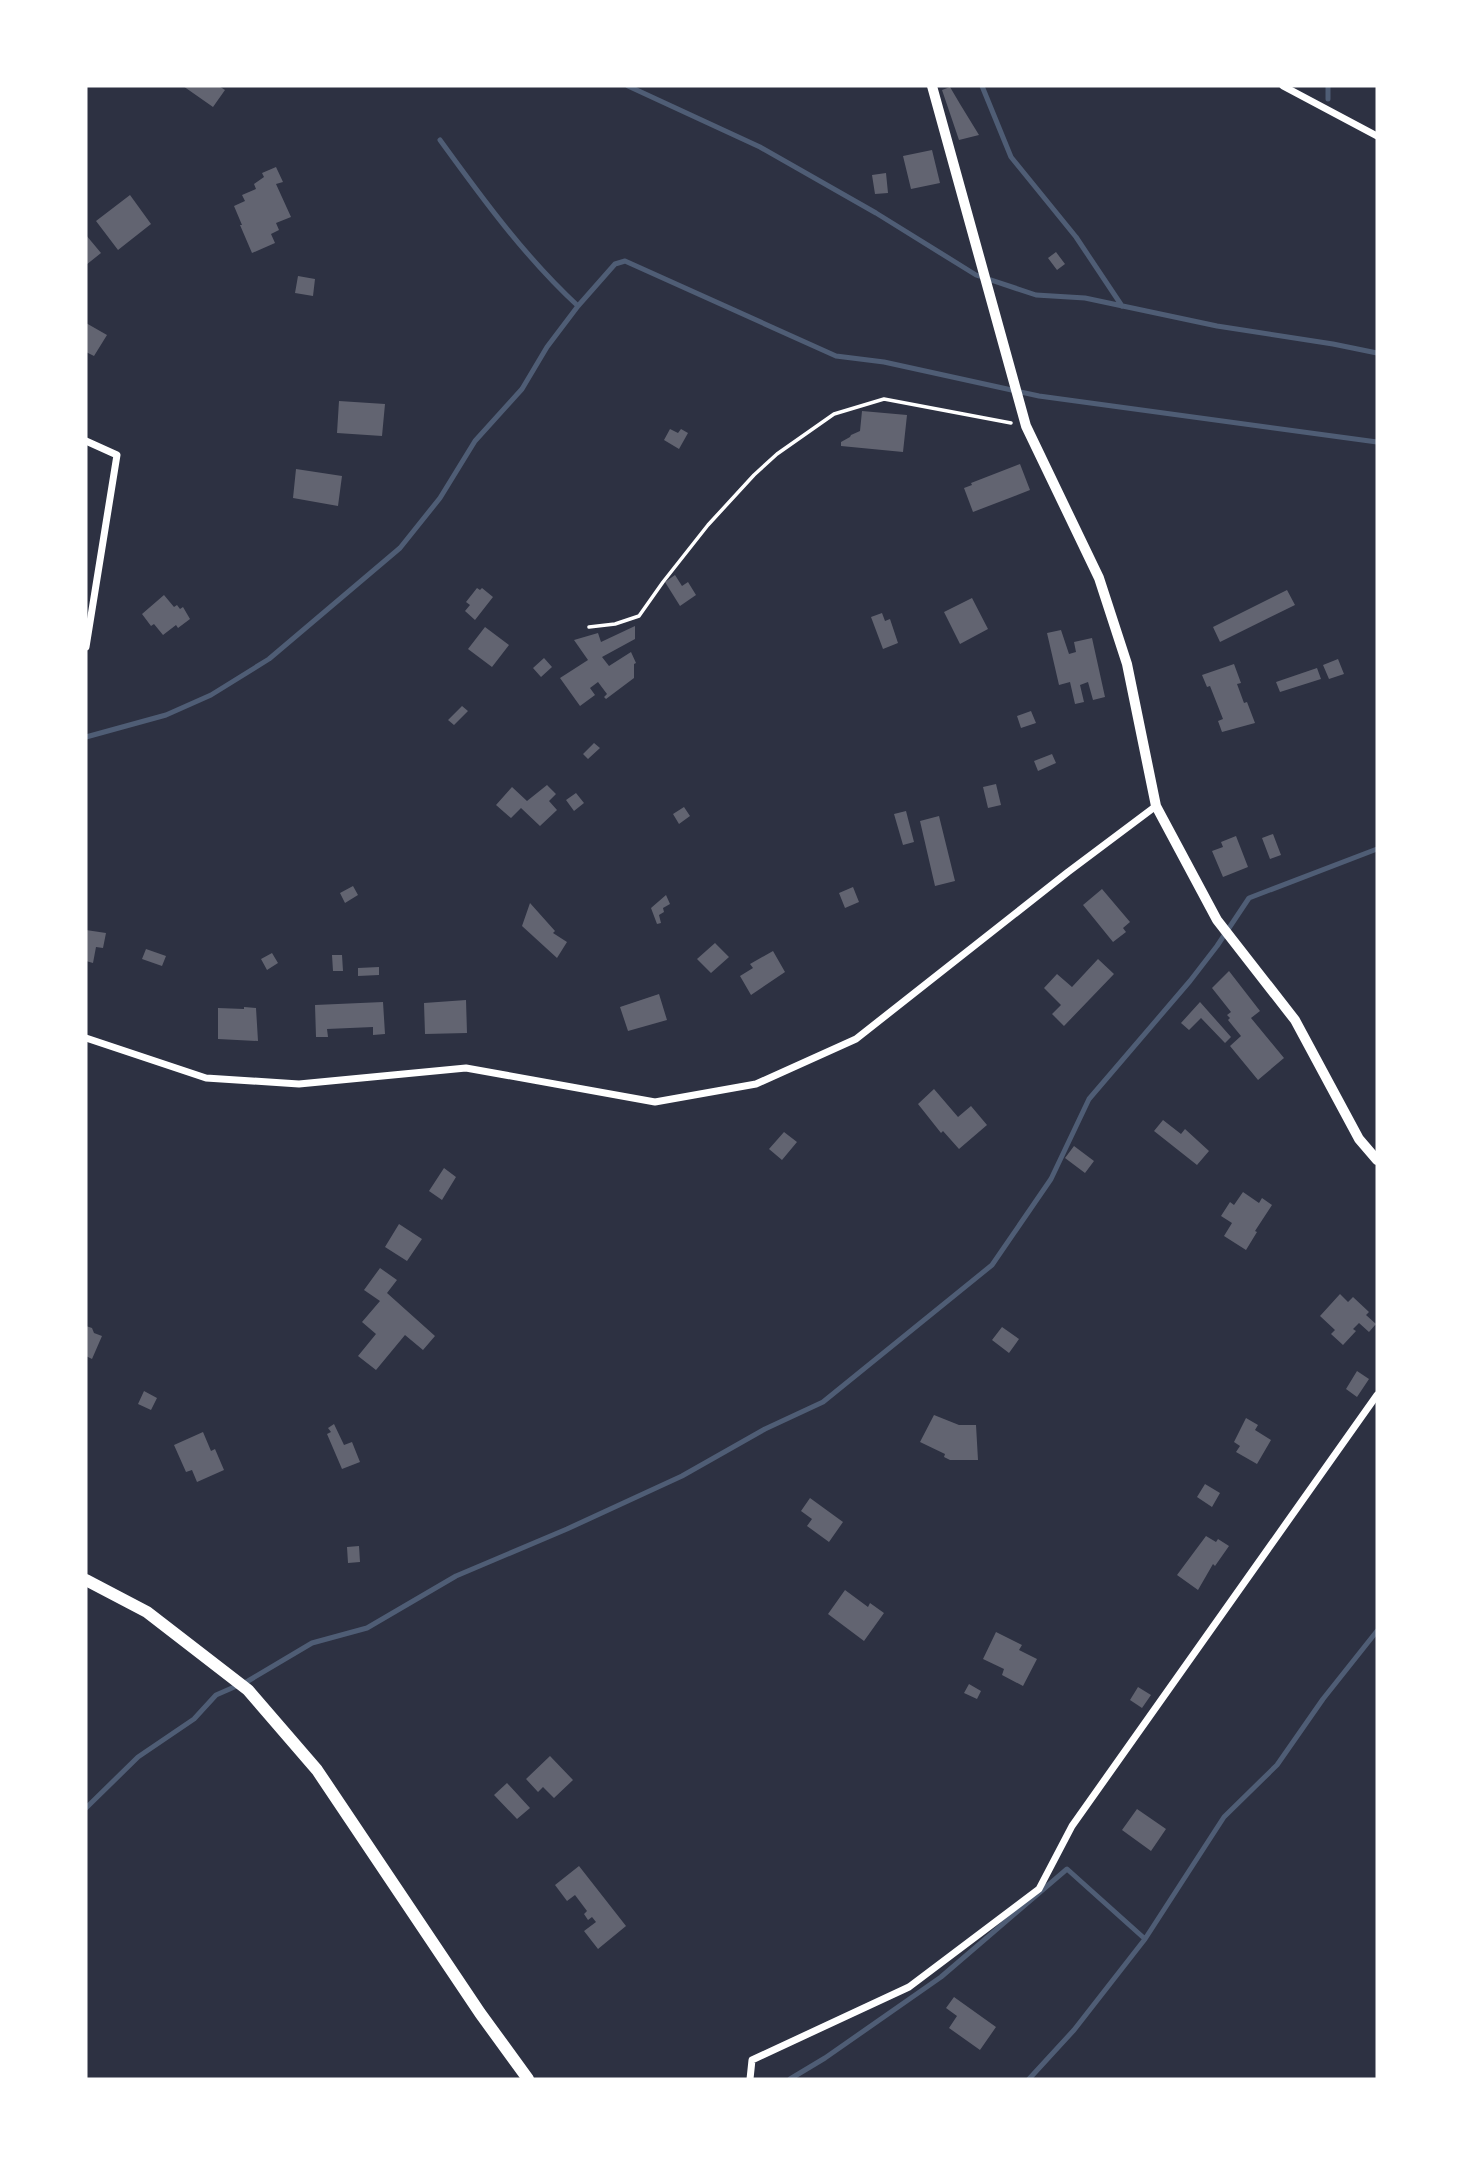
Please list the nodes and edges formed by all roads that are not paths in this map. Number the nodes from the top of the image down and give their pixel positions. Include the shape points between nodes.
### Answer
1 (932, 86) edge
2 (1283, 86) edge
3 (1377, 136) edge
4 (86, 441) edge
5 (86, 647) edge
6 (1156, 806) junction
7 (86, 1038) edge
8 (1377, 1160) edge
9 (1377, 1395) edge
10 (86, 1580) edge
11 (528, 2079) edge
12 (751, 2079) edge

1 - 6 street via 1026,426 1099,578 1127,664
2 - 3 street
4 - 5 street via 117,455
6 - 7 street via 856,1039 756,1084 655,1102 467,1068 299,1084 206,1077
6 - 8 street via 1217,920 1295,1020 1359,1139
9 - 12 street via 1072,1826 1039,1889 909,1987 752,2060
10 - 11 main road via 147,1612 248,1690 317,1770

